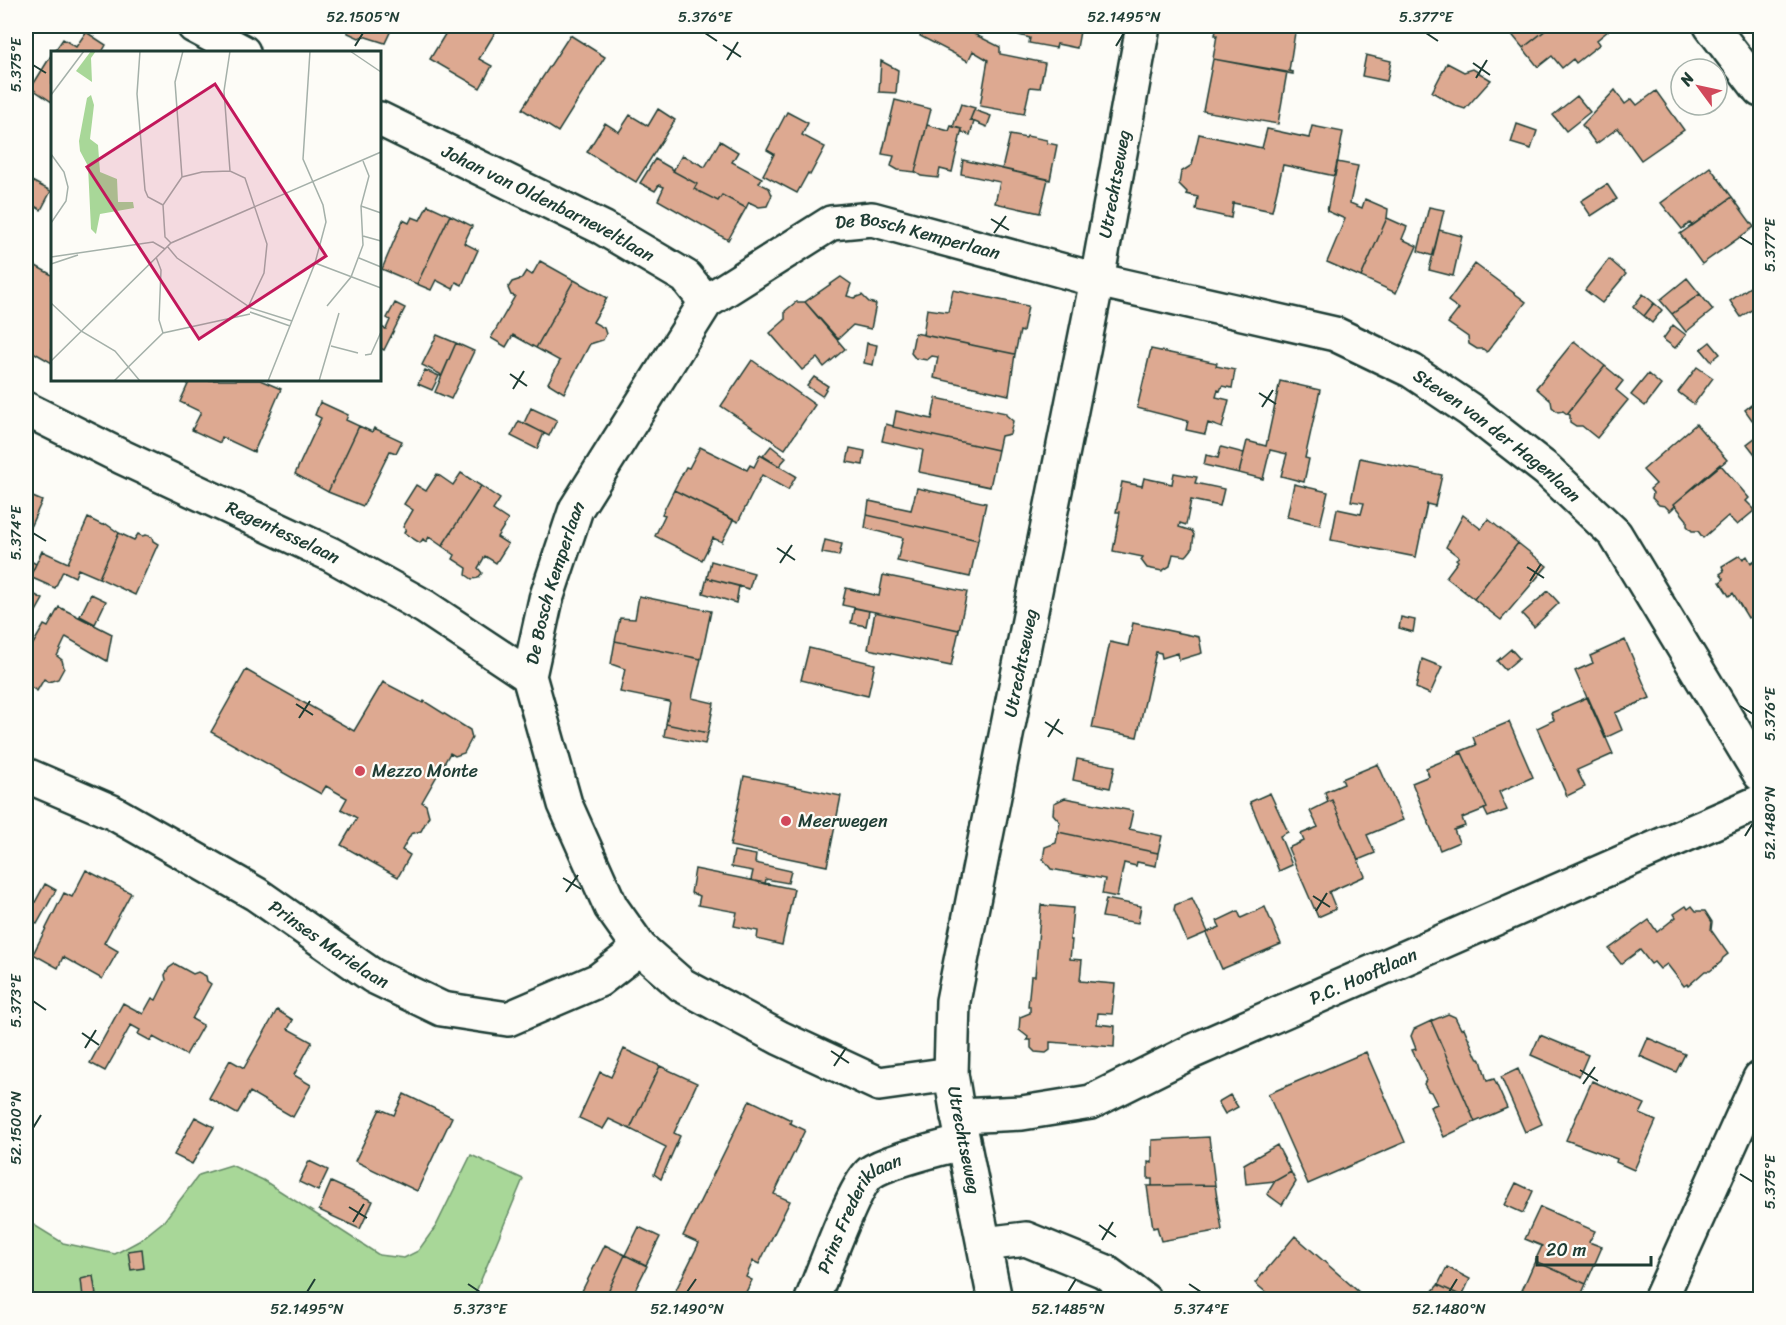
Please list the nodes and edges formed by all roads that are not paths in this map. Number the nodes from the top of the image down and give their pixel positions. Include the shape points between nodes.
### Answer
1 (194, 26) edge
2 (1143, 26) edge
3 (1711, 26) edge
4 (241, 51) edge
5 (1761, 90) edge
6 (381, 119) edge
7 (1097, 280) junction
8 (706, 302) junction
9 (26, 409) edge
10 (529, 676) junction
11 (1761, 774) edge
12 (26, 775) edge
13 (1761, 802) edge
14 (640, 948) junction
15 (951, 1074) junction
16 (1761, 1078) edge
17 (1751, 1126) edge
18 (960, 1129) junction
19 (984, 1244) junction
20 (812, 1299) edge
21 (995, 1299) edge
22 (1144, 1299) edge
23 (1660, 1299) edge

1 - 4 street
2 - 7 street, Utrechtseweg
3 - 5 street
6 - 8 street, Johan van Oldenbarneveltlaan via 603,228 686,277
7 - 8 street, De Bosch Kemperlaan via 872,219 831,223
7 - 11 street, Steven van der Hagenlaan via 1335,334 1412,371 1470,410 1547,470 1615,534
7 - 15 street, Utrechtseweg via 953,1001
8 - 10 street, De Bosch Kemperlaan via 576,509 546,599
9 - 10 street, Regentesselaan via 330,554 425,607
10 - 14 street, De Bosch Kemperlaan via 565,804 611,907
12 - 14 street, Prinses Marielaan via 112,812 256,894 373,976 442,1009 508,1019 599,980
13 - 18 street, P.C. Hooftlaan via 1191,1052 1091,1101
14 - 15 street, De Bosch Kemperlaan via 682,985 780,1038 879,1084
15 - 18 street, Utrechtseweg
16 - 17 street
17 - 23 street
18 - 19 street, Utrechtseweg
18 - 20 street, Prins Frederiklaan via 870,1173 855,1196
19 - 21 street, Utrechtseweg
19 - 22 street via 1026,1239 1104,1271

